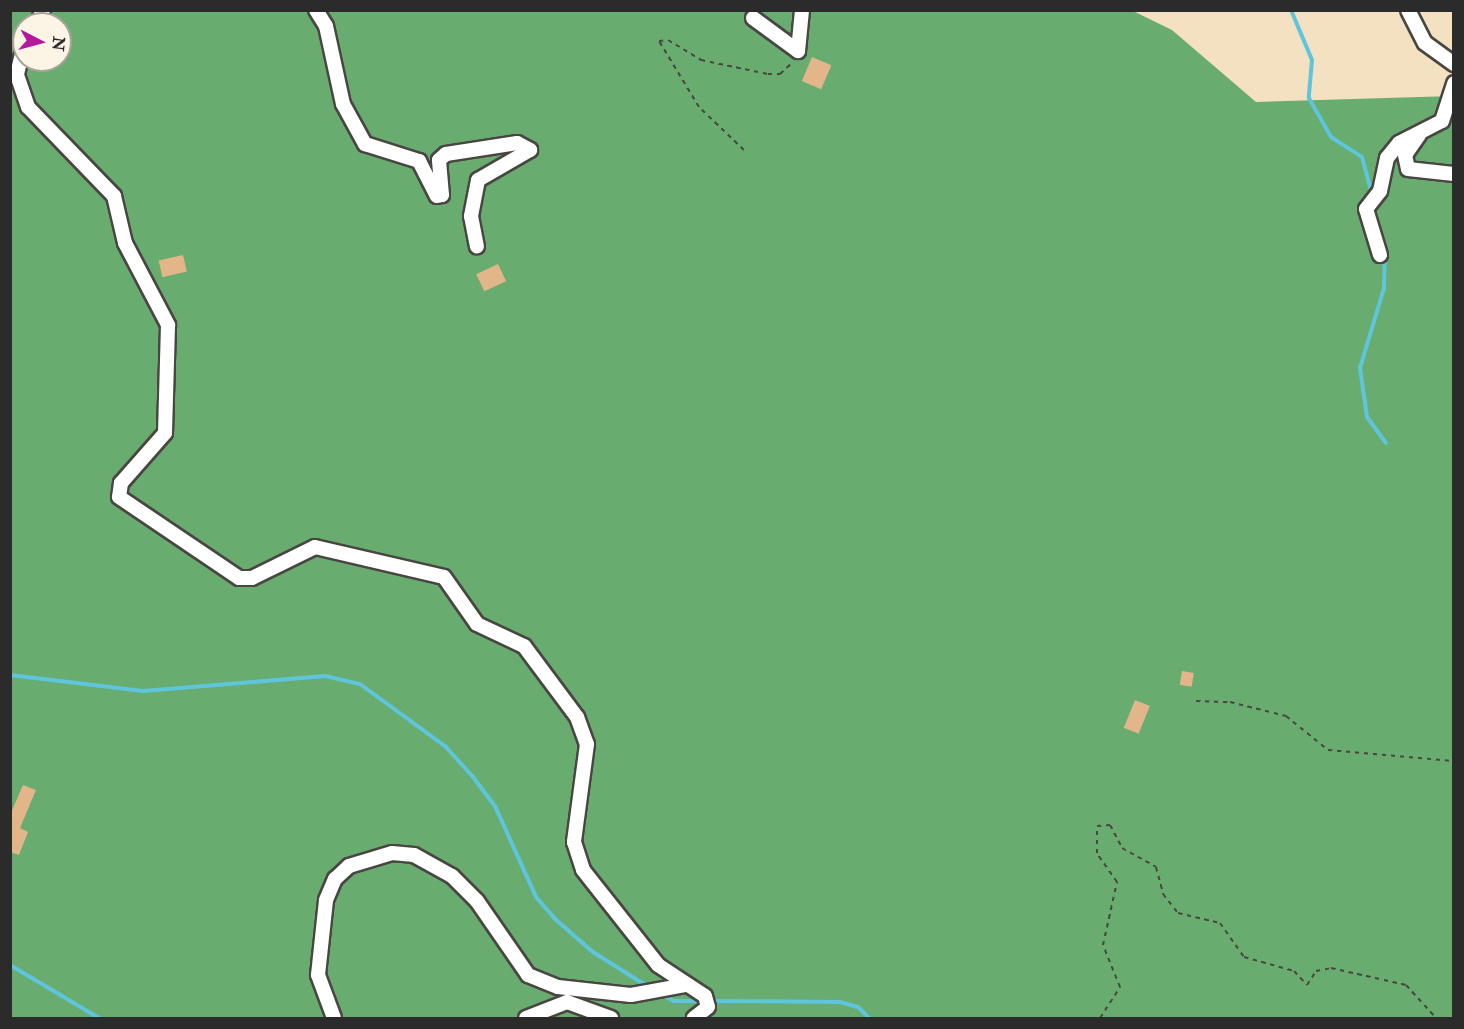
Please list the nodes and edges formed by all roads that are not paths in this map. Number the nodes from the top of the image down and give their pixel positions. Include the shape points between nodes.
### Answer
1 (316, 10) edge
2 (802, 10) edge
3 (1408, 10) edge
4 (753, 18) dead end
5 (1454, 64) edge
6 (18, 72) edge
7 (1454, 83) edge
8 (1419, 135) junction
9 (1454, 174) edge
10 (477, 246) dead end
11 (1380, 255) dead end
12 (686, 985) junction
13 (334, 1018) edge
14 (526, 1018) edge
15 (611, 1018) edge
16 (694, 1018) edge

1 - 10 street via 326,26 342,104 365,144 405,152 419,161 437,196 442,195 439,160 447,154 526,145 527,155 478,180 471,216
2 - 4 street via 798,51
3 - 5 street via 1425,43
6 - 12 street via 28,106 114,196 125,243 168,325 166,427 159,443 121,483 124,505 239,578 257,576 315,547 449,581 477,624 529,650 577,717 589,757 574,842 583,870 658,965
7 - 8 street via 1448,114
8 - 9 street via 1405,155 1408,169
8 - 11 street via 1392,150 1380,191 1366,208
12 - 13 street via 647,993 583,992 528,975 477,901 452,876 414,855 392,853 349,866 334,879 326,900 318,975
12 - 16 street via 706,999 704,1014
14 - 15 street via 567,1002

